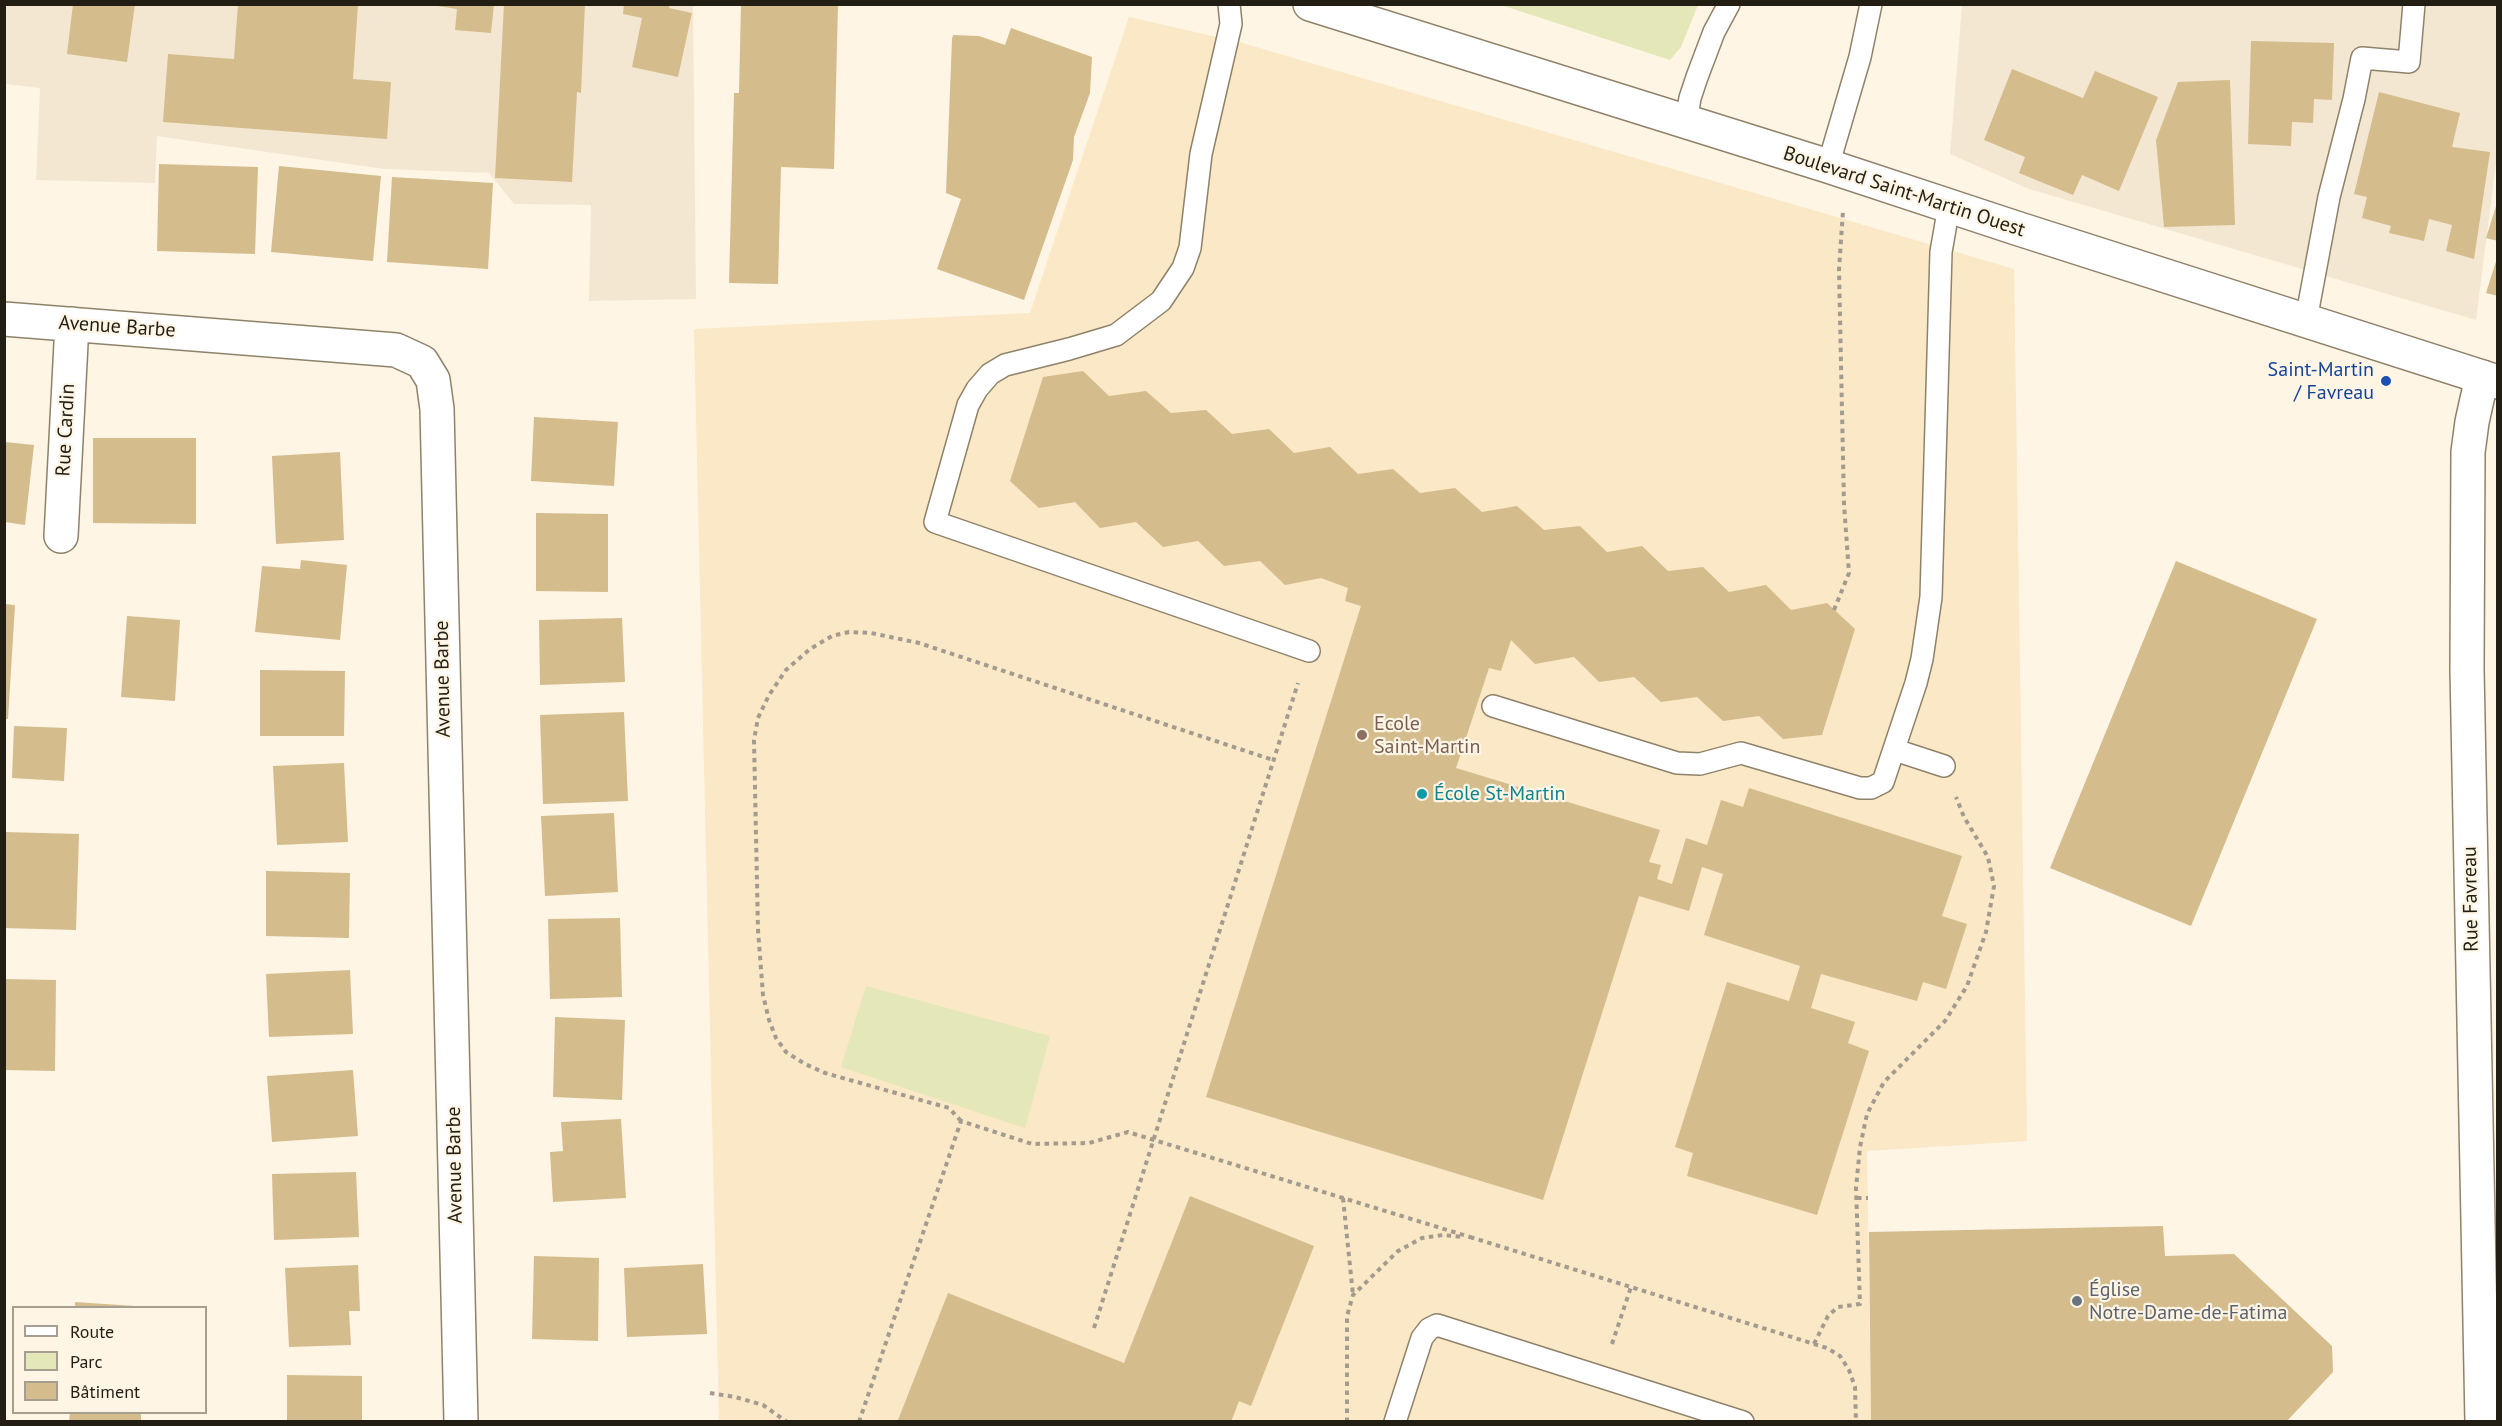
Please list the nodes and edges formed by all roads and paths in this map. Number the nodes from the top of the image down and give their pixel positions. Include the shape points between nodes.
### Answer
1 (1229, 4) edge
2 (1310, 4) edge
3 (1729, 4) edge
4 (1871, 4) edge
5 (2414, 4) edge
6 (1686, 122) junction
7 (1828, 166) junction
8 (1949, 206) junction
9 (1843, 210) dead end
10 (4, 319) edge
11 (2306, 320) junction
12 (72, 324) junction
13 (2492, 375) edge
14 (61, 536) dead end
15 (1834, 610) dead end
16 (1309, 651) joint
17 (1493, 706) dead end
18 (1895, 750) junction
19 (1273, 760) junction
20 (1944, 766) dead end
21 (1964, 817) dead end
22 (961, 1121) junction
23 (1153, 1139) junction
24 (1343, 1198) junction
25 (1857, 1198) junction
26 (1868, 1198) dead end
27 (1470, 1237) junction
28 (1631, 1287) junction
29 (1353, 1295) junction
30 (1094, 1328) dead end
31 (1814, 1344) junction
32 (1602, 1376) junction
33 (710, 1393) dead end
34 (461, 1422) edge
35 (787, 1422) edge
36 (859, 1422) edge
37 (1347, 1422) edge
38 (1395, 1422) edge
39 (1743, 1422) edge
40 (1856, 1422) edge
41 (2482, 1422) edge

1 - 16 lane via 1231,24 1201,154 1190,248 1183,268 1161,301 1116,334 1005,365 990,374 968,405 935,522
2 - 6 street, Boulevard Saint-Martin Ouest
3 - 6 lane via 1697,77
4 - 7 lane
5 - 11 lane via 2409,62 2362,58 2329,197
6 - 7 street, Boulevard Saint-Martin Ouest
7 - 8 street, Boulevard Saint-Martin Ouest
8 - 11 street, Boulevard Saint-Martin Ouest
8 - 18 lane via 1941,252 1931,597 1922,658
9 - 15 path via 1839,270 1849,573
10 - 12 street, Avenue Barbe
11 - 13 street, Boulevard Saint-Martin Ouest
12 - 14 street, Rue Cardin
12 - 34 street, Avenue Barbe via 396,350 422,362 433,380 437,409
13 - 41 street, Rue Favreau via 2472,422 2468,452 2467,669
16 - 19 path
17 - 18 lane via 1677,763 1700,764 1741,753 1860,788 1871,789 1882,782
18 - 20 lane
19 - 22 path via 919,643 871,633 832,636 786,670 769,695 754,740 758,930 769,1020 786,1052 805,1064 949,1108
19 - 23 path
21 - 25 path via 1988,857 1994,886 1986,932 1967,986 1945,1021 1884,1082 1867,1114 1860,1147
22 - 23 path via 1032,1143 1089,1143 1128,1132
22 - 36 path
23 - 24 path
23 - 30 path
24 - 27 path
24 - 29 path
25 - 26 path
25 - 31 path via 1860,1304 1838,1307 1828,1316
27 - 28 path
27 - 29 path via 1422,1238 1398,1251
28 - 31 path
28 - 32 path
29 - 37 path via 1347,1317
31 - 40 path via 1840,1356 1849,1370 1855,1387
32 - 38 lane via 1437,1325 1422,1338
32 - 39 lane
33 - 35 path via 763,1405

